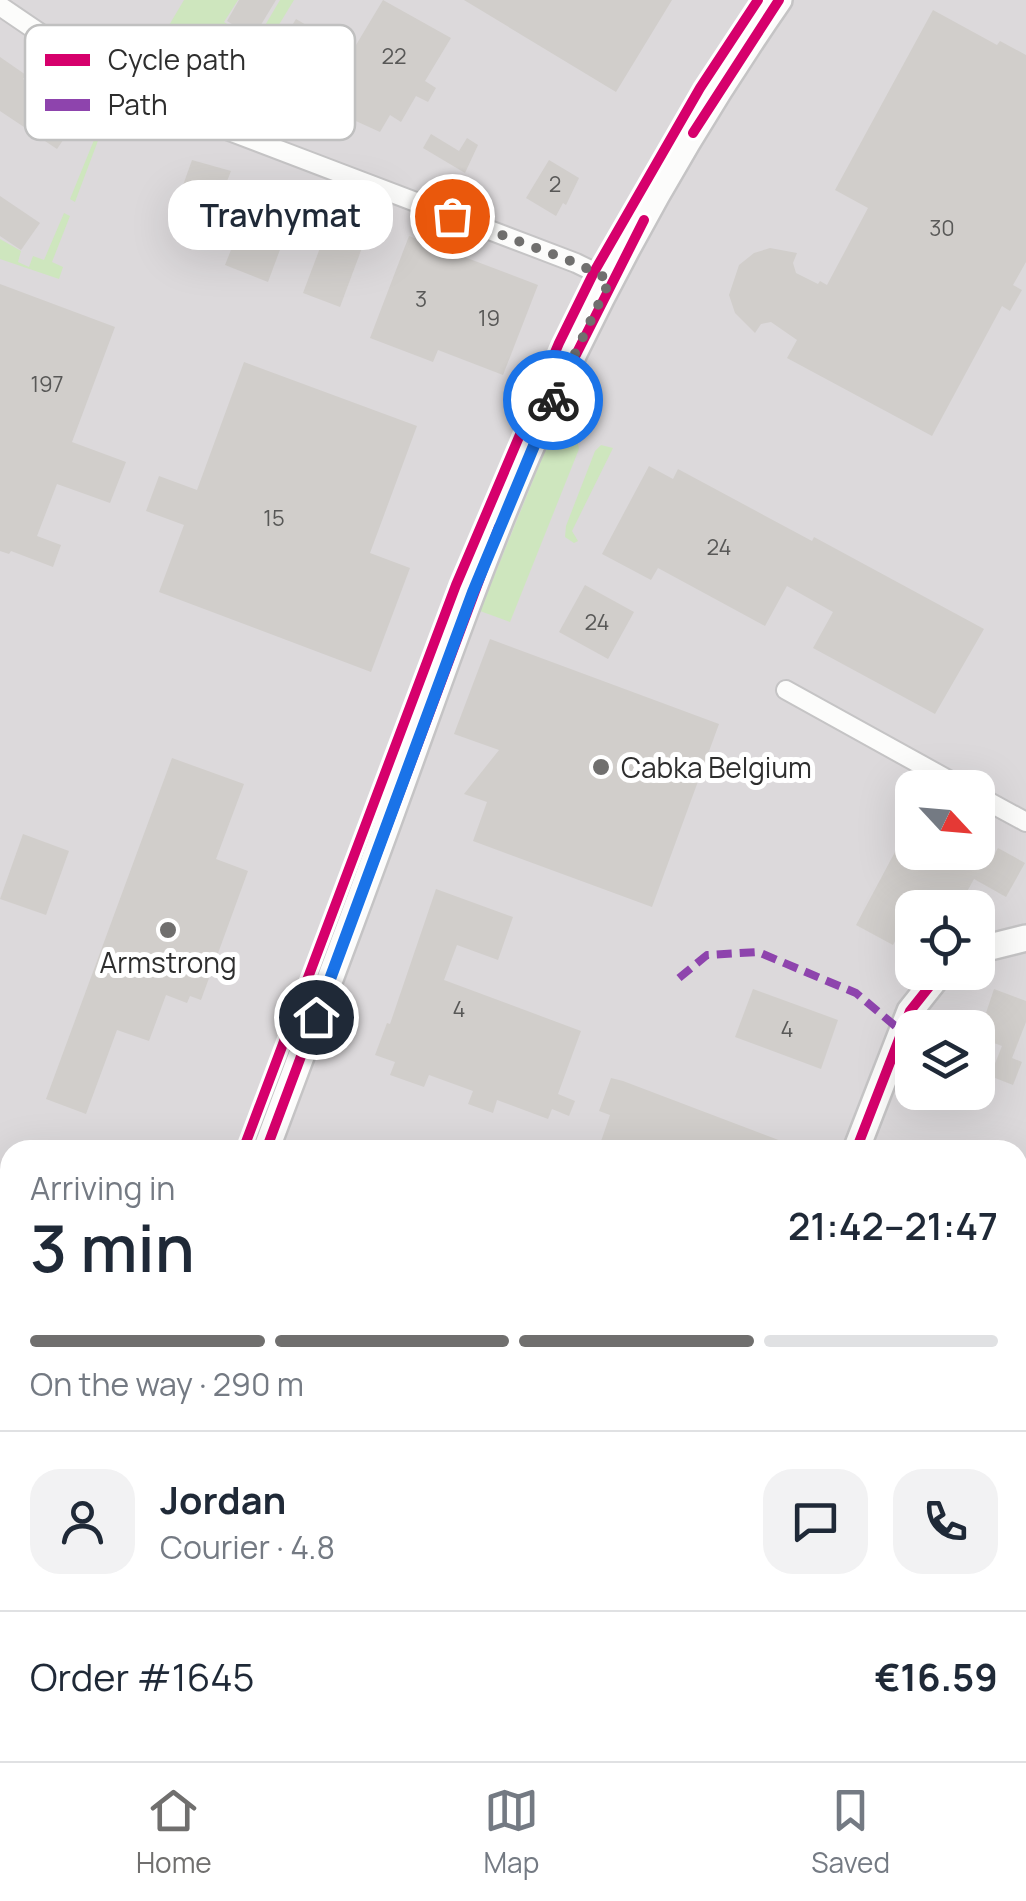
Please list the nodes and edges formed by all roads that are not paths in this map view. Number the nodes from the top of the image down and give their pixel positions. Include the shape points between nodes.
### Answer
1 (779, 0) edge
2 (0, 6) edge
3 (28, 25) edge
4 (253, 140) edge
5 (610, 280) junction
6 (786, 690) dead end
7 (930, 770) edge
8 (995, 805) edge
9 (1026, 822) edge
10 (1026, 938) edge
11 (995, 946) edge
12 (927, 990) edge
13 (270, 1140) edge
14 (860, 1140) edge

1 - 5 street via 697,125
2 - 3 street
4 - 5 street
5 - 13 street via 493,542
6 - 7 street
8 - 9 street
10 - 11 street
12 - 14 street via 910,1010

